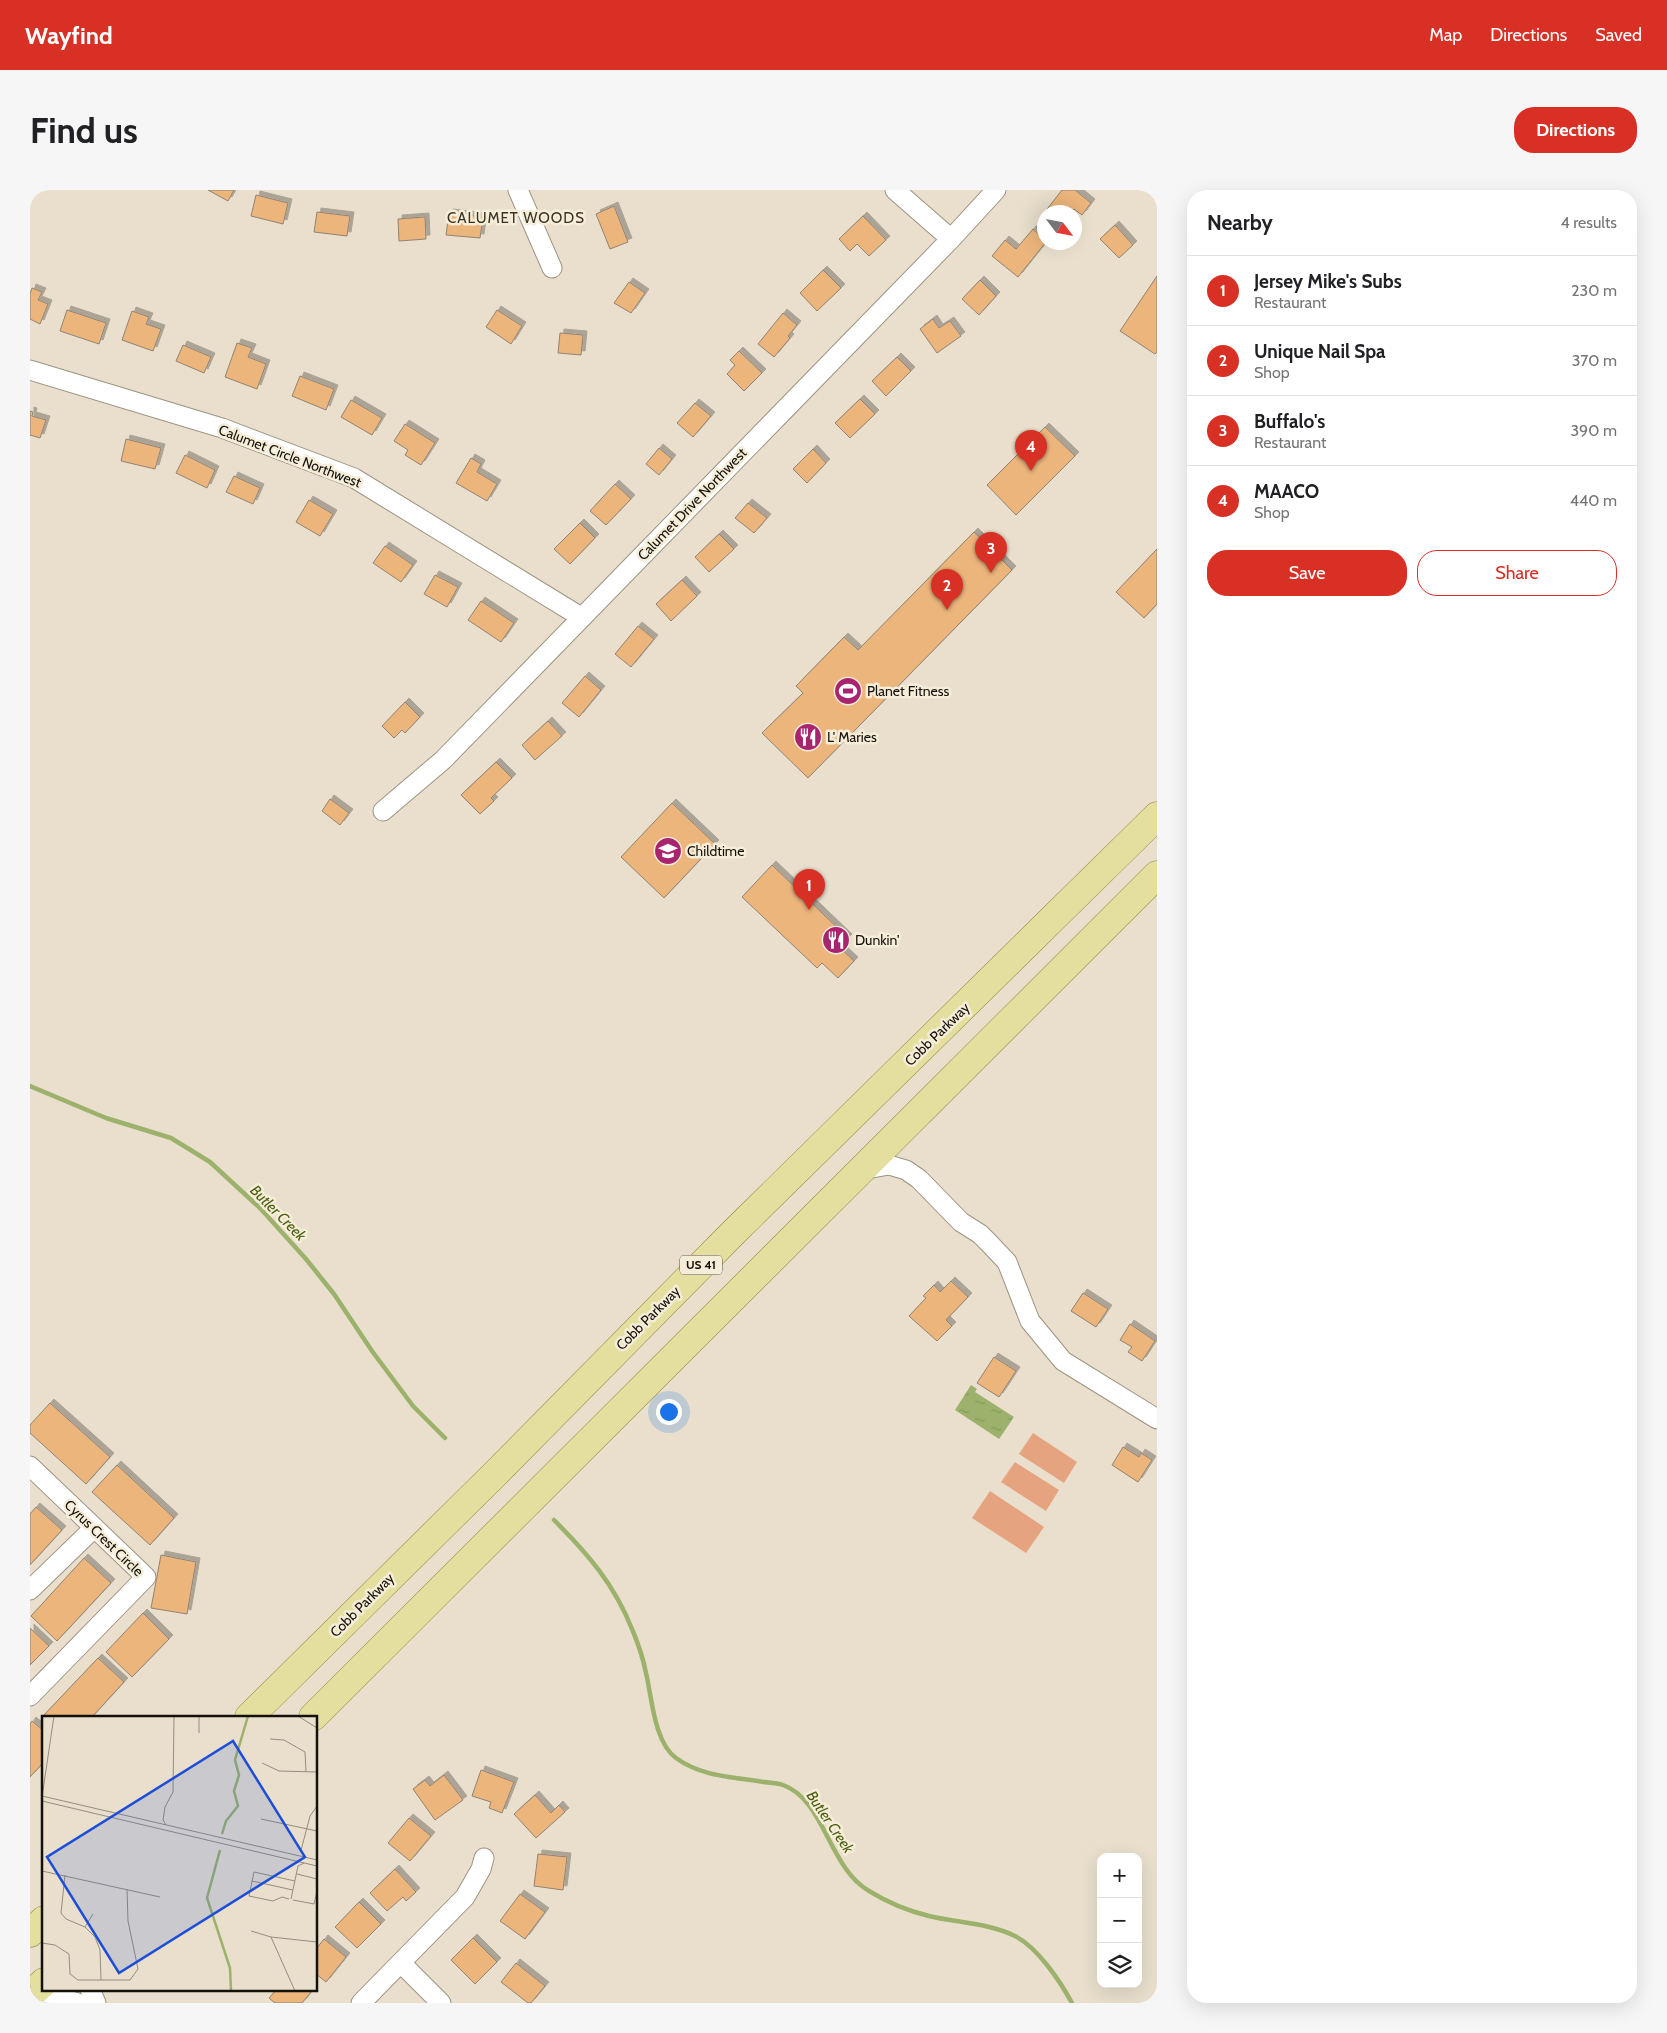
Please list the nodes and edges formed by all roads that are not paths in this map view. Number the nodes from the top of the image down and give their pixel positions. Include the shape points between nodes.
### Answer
1 (518, 190) edge
2 (895, 190) edge
3 (996, 190) edge
4 (950, 239) junction
5 (552, 268) dead end
6 (30, 370) edge
7 (582, 617) junction
8 (383, 812) dead end
9 (1157, 816) edge
10 (1157, 875) edge
11 (861, 1170) junction
12 (1157, 1419) edge
13 (30, 1466) edge
14 (94, 1528) junction
15 (30, 1590) edge
16 (30, 1696) edge
17 (249, 1716) edge
18 (314, 1716) edge
19 (484, 1858) dead end
20 (42, 1922) edge
21 (30, 1933) edge
22 (402, 1963) junction
23 (42, 1984) edge
24 (90, 1990) edge
25 (30, 1997) edge
26 (78, 2003) edge
27 (96, 2003) edge
28 (361, 2003) edge
29 (441, 2003) edge

1 - 5 street
2 - 4 street
3 - 4 street, Calumet Drive Northwest
4 - 7 street, Calumet Drive Northwest
6 - 7 street, Calumet Circle Northwest via 222,428 354,478
7 - 8 street, Calumet Drive Northwest via 443,760
9 - 17 main road, Cobb Parkway / US 41
10 - 11 main road
11 - 12 street via 889,1165 906,1170 919,1179 1007,1262 1030,1321 1063,1361
11 - 18 main road
13 - 14 street, Cyrus Crest Circle
14 - 15 street
14 - 16 street, Cyrus Crest Circle via 146,1577
19 - 22 street via 465,1897
20 - 21 main road
22 - 28 street
22 - 29 street
23 - 25 main road
24 - 27 street
25 - 26 street via 58,1997

